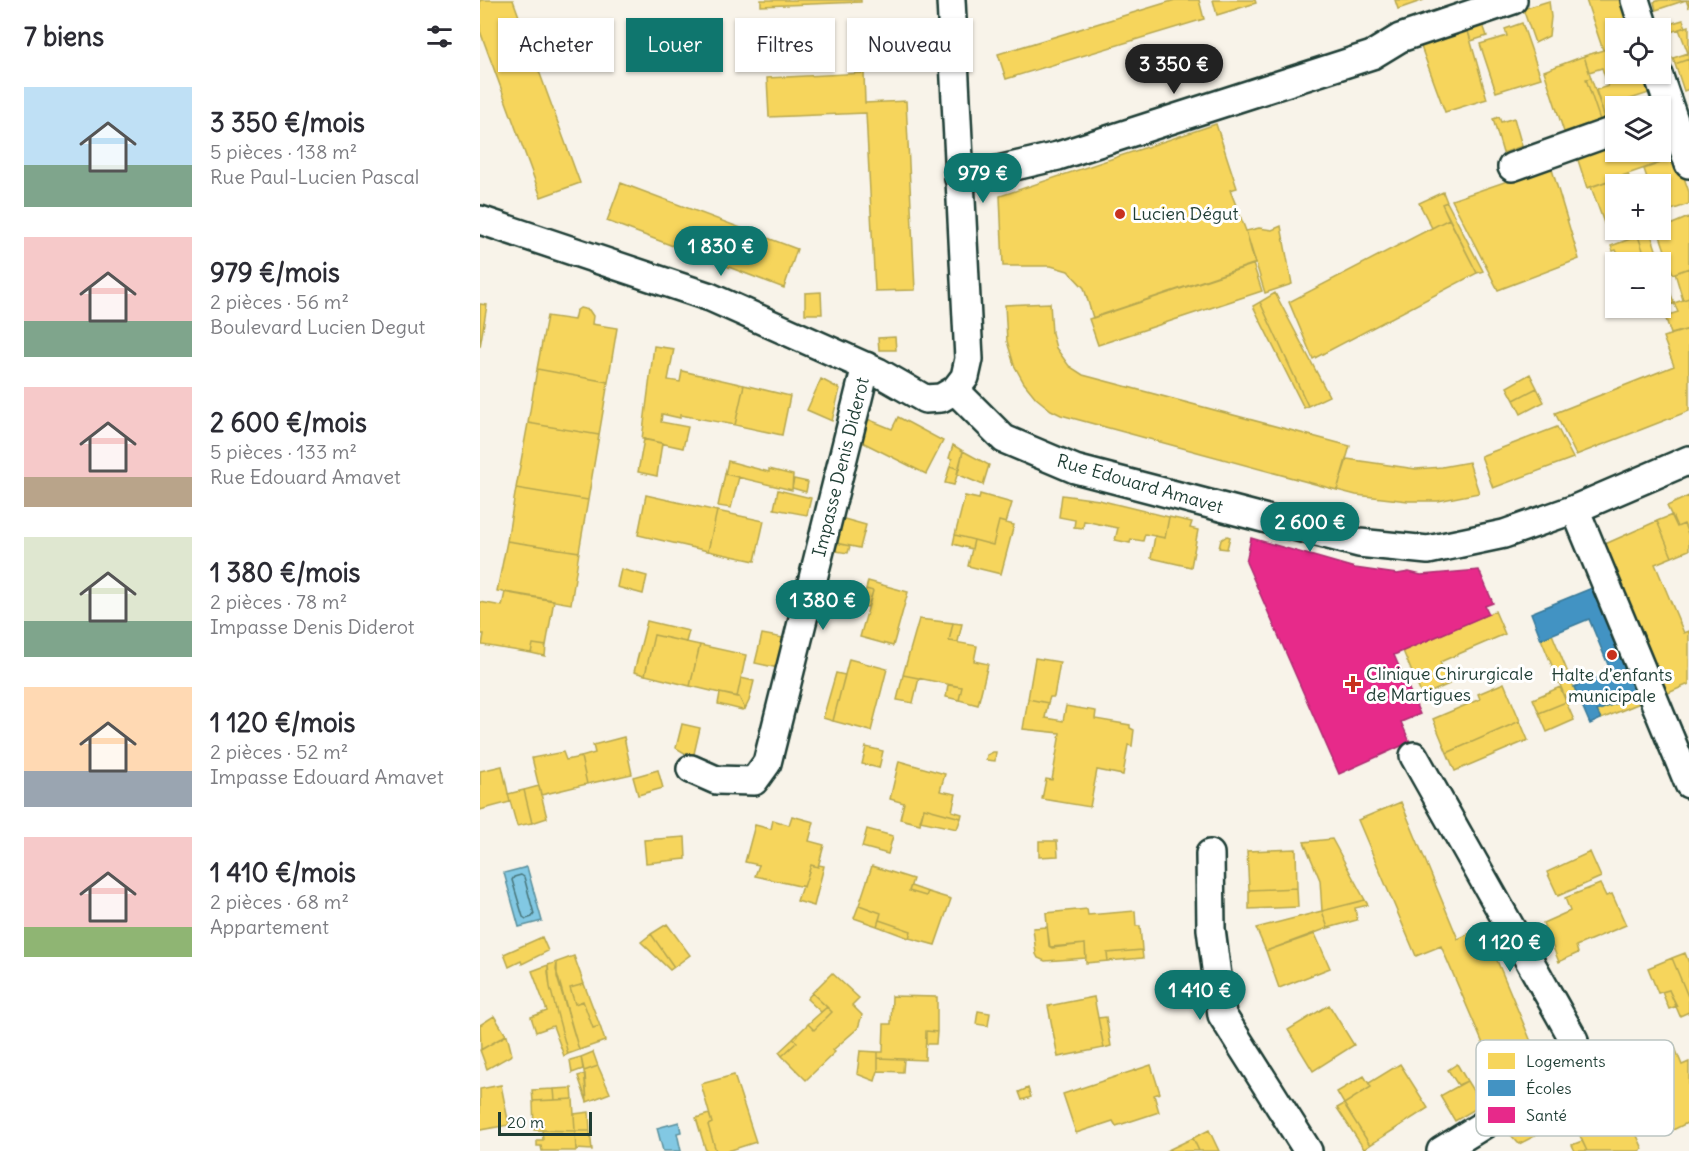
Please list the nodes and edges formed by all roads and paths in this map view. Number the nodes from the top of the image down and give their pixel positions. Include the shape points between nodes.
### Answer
1 (951, 0) edge
2 (1513, 0) edge
3 (1635, 0) edge
4 (1641, 18) edge
5 (1662, 84) edge
6 (1673, 109) edge
7 (1605, 134) edge
8 (1689, 164) edge
9 (1512, 167) dead end
10 (959, 179) junction
11 (480, 220) edge
12 (866, 366) junction
13 (955, 390) junction
14 (1689, 460) edge
15 (1575, 509) junction
16 (1414, 756) dead end
17 (691, 769) dead end
18 (1689, 784) edge
19 (1210, 854) dead end
20 (1574, 1040) edge
21 (1476, 1129) edge
22 (1308, 1151) edge
23 (1441, 1151) edge

1 - 10 street
2 - 10 street via 1400,38 1372,55 1058,156
3 - 4 street
5 - 6 street
6 - 8 street
7 - 9 street
10 - 13 street via 969,359 965,377
11 - 12 street via 710,297
12 - 13 street via 925,399 941,398
12 - 17 street, Impasse Denis Diderot via 767,763 754,781 716,780
13 - 15 street, Rue Edouard Amavet via 1004,439 1075,468 1359,543 1428,549 1504,534
14 - 15 street, Rue Edouard Amavet
15 - 18 street
16 - 20 street
19 - 22 street via 1211,929 1221,1015
21 - 23 street

